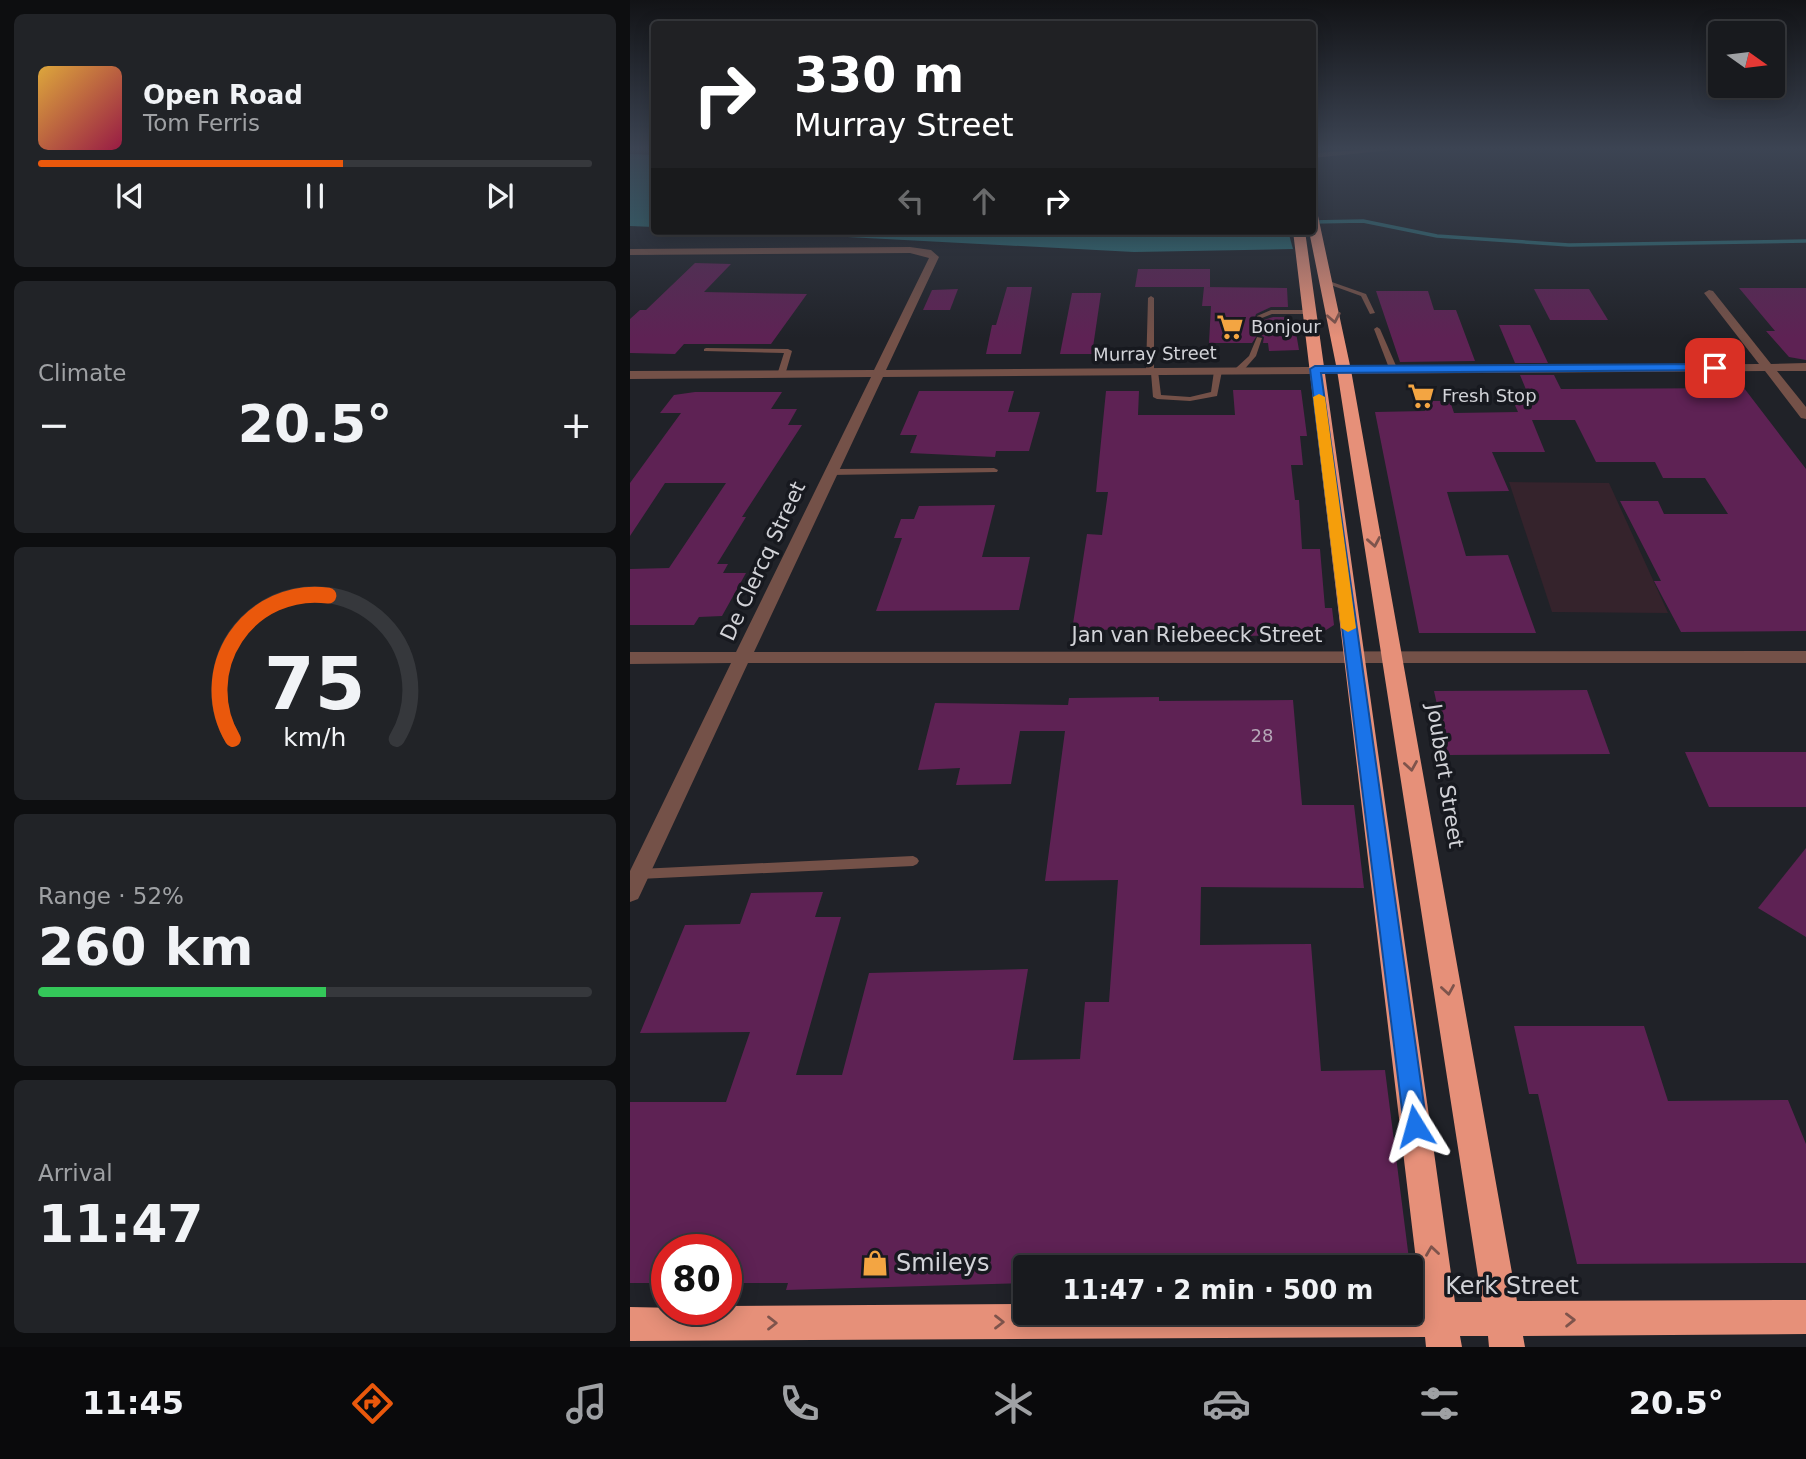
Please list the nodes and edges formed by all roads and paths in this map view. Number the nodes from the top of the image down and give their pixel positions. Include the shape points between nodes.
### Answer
1 (1309, 235) edge
2 (1312, 235) edge
3 (630, 252) edge
4 (1327, 282) junction
5 (1709, 293) dead end
6 (1151, 298) dead end
7 (1309, 312) junction
8 (1372, 313) dead end
9 (1258, 323) dead end
10 (1377, 329) dead end
11 (1259, 338) dead end
12 (706, 350) dead end
13 (1768, 367) junction
14 (1393, 368) junction
15 (1806, 368) edge
16 (1315, 369) junction
17 (1344, 369) junction
18 (1240, 370) junction
19 (1152, 371) junction
20 (1217, 371) junction
21 (877, 374) junction
22 (630, 375) edge
23 (781, 375) junction
24 (1806, 415) edge
25 (994, 470) dead end
26 (831, 472) junction
27 (1393, 656) junction
28 (1806, 657) edge
29 (743, 658) junction
30 (1352, 658) junction
31 (630, 659) edge
32 (913, 861) dead end
33 (639, 874) junction
34 (630, 893) edge
35 (1806, 1317) edge
36 (630, 1324) edge
37 (1443, 1333) edge
38 (1504, 1334) edge

1 - 7 highway, Joubert Street
2 - 4 highway, Joubert Street
3 - 21 street, De Clercq Street via 927,252 934,257 932,267
4 - 8 lane via 1364,295
4 -> 17 highway, Joubert Street
5 - 13 street
6 - 19 lane
7 - 9 lane via 1271,312 1259,317
7 - 16 highway, Joubert Street
10 - 14 lane
11 - 18 lane via 1250,362
12 - 23 lane via 784,350 789,354
13 - 14 street, Murray Street
13 - 15 street, Murray Street
13 - 24 street
14 - 17 street, Murray Street
16 - 17 street, Murray Street
16 - 18 street, Murray Street
16 - 30 highway, Joubert Street
17 -> 27 highway, Joubert Street
18 - 20 street, Murray Street
19 - 20 street, Murray Street
19 - 20 lane via 1157,397 1177,399 1214,394
19 - 21 street, Murray Street
21 - 23 street, Murray Street
21 - 26 street, De Clercq Street
22 - 23 street, Murray Street
25 - 26 lane
26 - 29 street, De Clercq Street
27 - 28 street, Jan van Riebeeck Street
27 - 30 street, Jan van Riebeeck Street
27 -> 38 highway, Joubert Street
29 - 30 street, Jan van Riebeeck Street
29 - 31 street, Jan van Riebeeck Street
29 - 33 street, De Clercq Street
37 -> 30 highway, Joubert Street
32 - 33 lane
33 - 34 street, De Clercq Street
38 -> 35 highway, Kerk Street
36 -> 37 highway, Kerk Street
37 - 38 highway, Kerk Street

